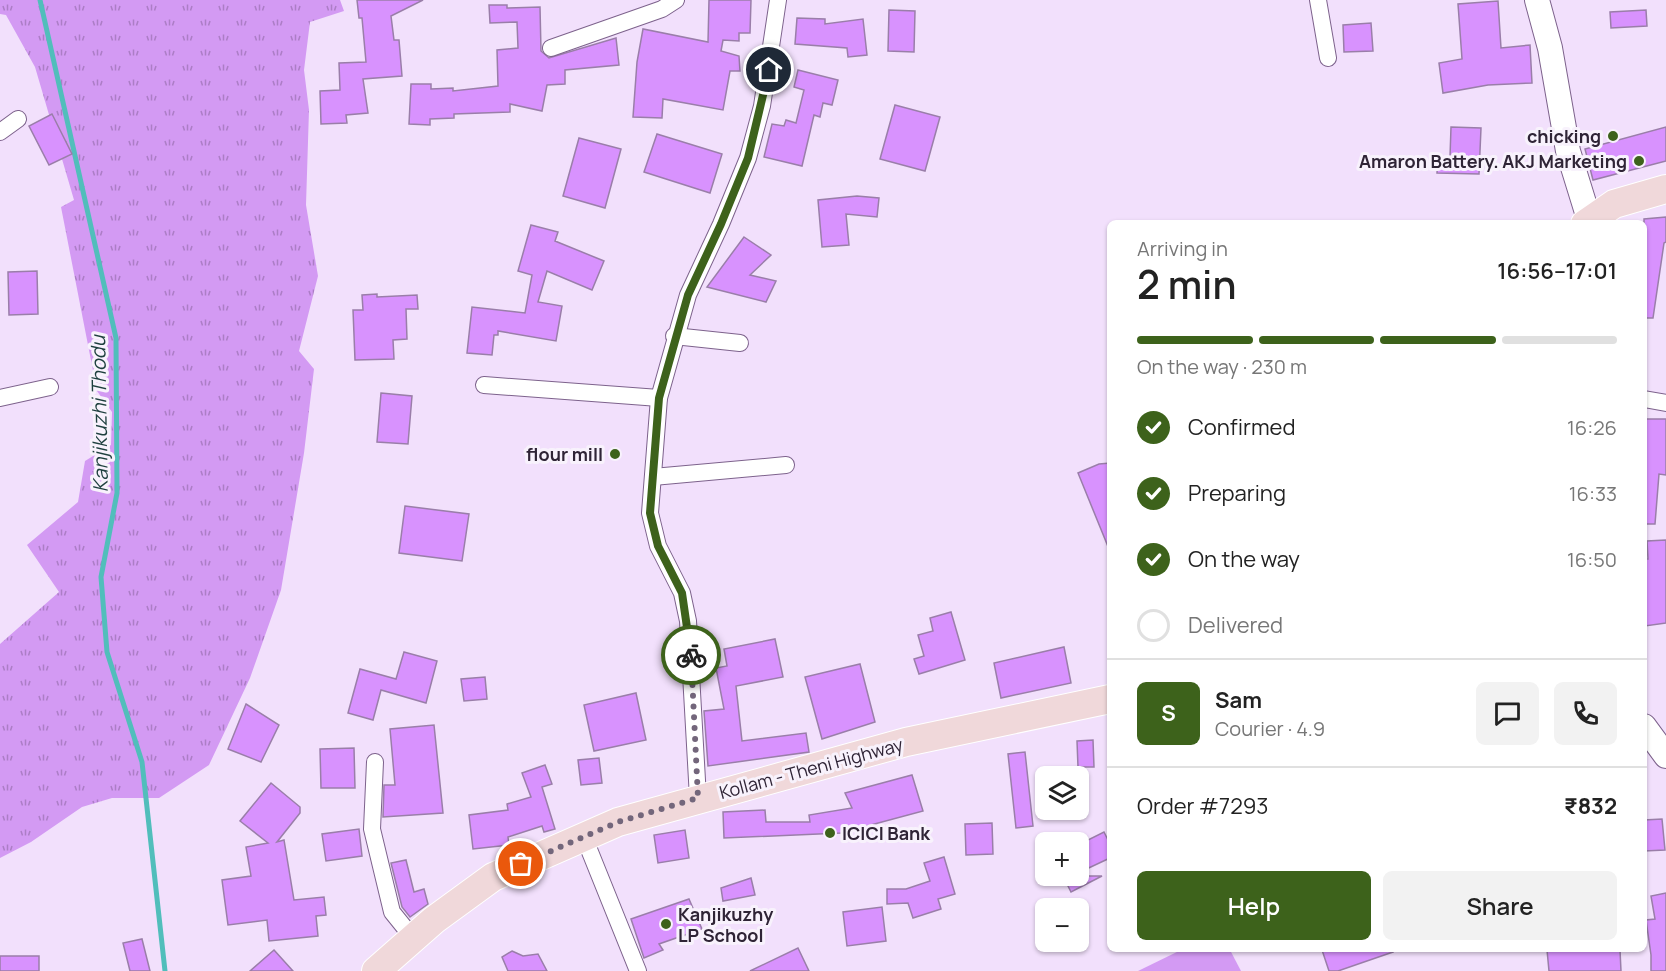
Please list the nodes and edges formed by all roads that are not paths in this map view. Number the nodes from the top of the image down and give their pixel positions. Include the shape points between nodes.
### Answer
1 (676, 0) edge
2 (778, 0) edge
3 (1318, 0) edge
4 (1537, 0) edge
5 (551, 48) dead end
6 (1328, 58) dead end
7 (18, 119) dead end
8 (0, 132) edge
9 (1666, 189) edge
10 (1587, 220) edge
11 (1589, 220) edge
12 (674, 336) junction
13 (740, 343) dead end
14 (483, 386) dead end
15 (50, 387) dead end
16 (0, 398) edge
17 (659, 398) junction
18 (1647, 400) edge
19 (1666, 403) edge
20 (786, 465) dead end
21 (653, 477) junction
22 (1107, 700) edge
23 (1647, 730) edge
24 (1666, 756) edge
25 (375, 762) dead end
26 (698, 798) junction
27 (584, 837) junction
28 (413, 938) junction
29 (376, 971) edge
30 (638, 971) edge

1 - 5 street via 662,9
2 - 12 street via 762,106 748,158
3 - 6 street
4 - 10 main road via 1550,48 1568,151
7 - 8 street
9 - 11 highway via 1614,204
12 - 13 street
12 - 17 street
14 - 17 street
15 - 16 street
17 - 21 street
18 - 19 street
20 - 21 street
21 - 26 street via 650,513 668,569 682,593 688,621
22 - 26 highway, Kollam - Theni Highway via 906,742
23 - 24 main road
25 - 28 street via 372,829 392,912
26 - 27 highway, Kollam - Theni Highway via 618,822
27 - 28 highway, Kollam - Theni Highway via 493,877
27 - 30 street
28 - 29 highway, Kollam - Theni Highway

